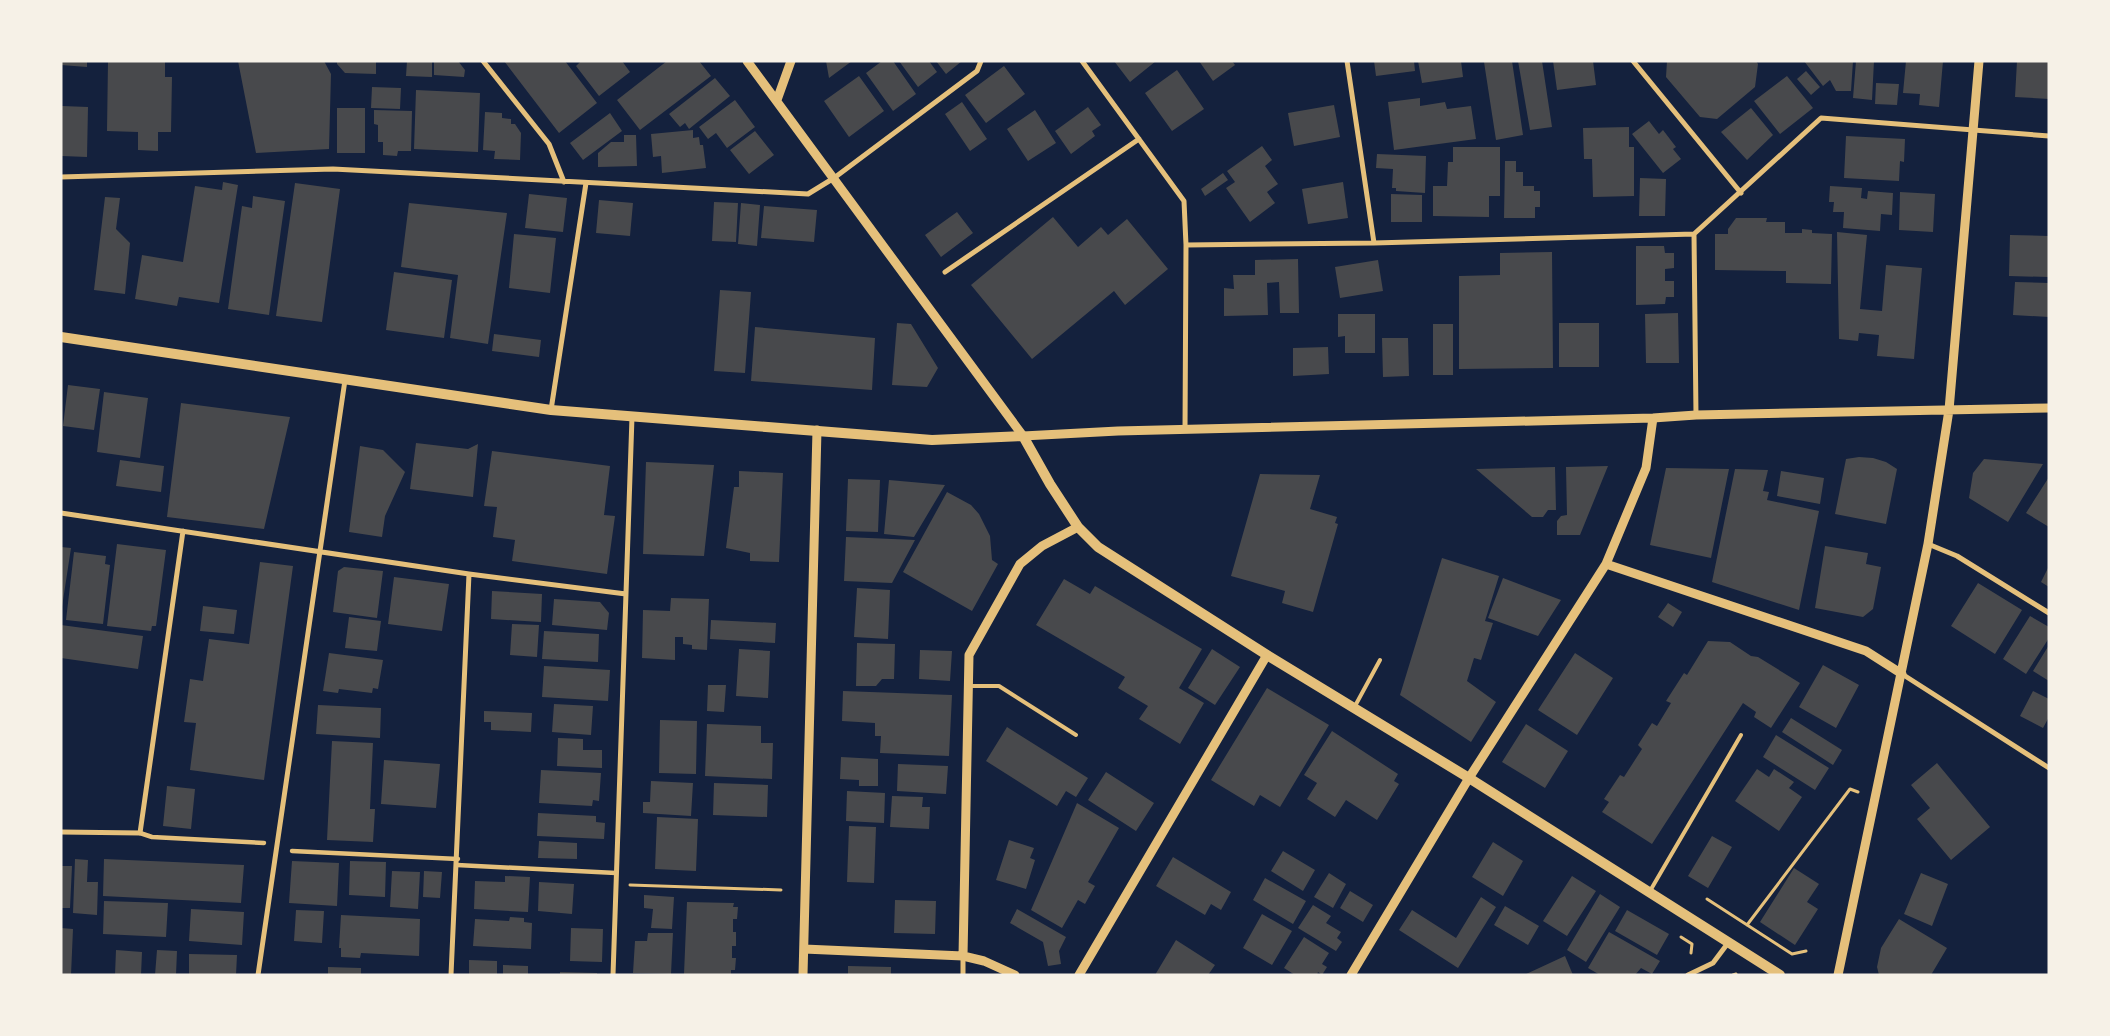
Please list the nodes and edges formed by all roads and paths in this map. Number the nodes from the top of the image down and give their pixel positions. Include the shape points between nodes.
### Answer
1 (484, 61) edge
2 (747, 61) edge
3 (791, 61) edge
4 (981, 61) edge
5 (1082, 61) edge
6 (1347, 61) edge
7 (1633, 61) edge
8 (1979, 61) edge
9 (777, 100) junction
10 (1973, 131) junction
11 (2049, 136) edge
12 (1139, 139) junction
13 (61, 177) edge
14 (834, 178) junction
15 (564, 182) junction
16 (586, 183) junction
17 (1741, 193) junction
18 (1694, 234) junction
19 (1374, 243) junction
20 (1186, 245) junction
21 (944, 272) dead end
22 (61, 337) edge
23 (345, 380) junction
24 (2049, 408) edge
25 (551, 410) junction
26 (1949, 410) junction
27 (1696, 415) junction
28 (632, 417) junction
29 (1653, 418) junction
30 (817, 430) junction
31 (1185, 430) junction
32 (1023, 436) junction
33 (61, 513) edge
34 (1078, 527) junction
35 (183, 531) junction
36 (1928, 544) junction
37 (321, 552) junction
38 (1606, 564) junction
39 (469, 574) junction
40 (626, 594) junction
41 (2049, 613) edge
42 (1267, 655) junction
43 (1380, 660) dead end
44 (1902, 674) junction
45 (968, 686) junction
46 (1354, 708) junction
47 (1076, 735) dead end
48 (1741, 735) dead end
49 (2049, 768) edge
50 (1469, 778) junction
51 (1876, 796) junction
52 (61, 832) edge
53 (140, 833) junction
54 (264, 843) dead end
55 (292, 851) dead end
56 (458, 859) junction
57 (458, 866) junction
58 (616, 873) junction
59 (630, 885) dead end
60 (781, 890) dead end
61 (1649, 892) junction
62 (1707, 899) dead end
63 (1747, 925) junction
64 (1681, 937) dead end
65 (1728, 943) junction
66 (804, 949) junction
67 (1806, 951) dead end
68 (1691, 953) dead end
69 (963, 956) junction
70 (258, 975) edge
71 (451, 975) edge
72 (613, 975) edge
73 (803, 975) edge
74 (963, 975) edge
75 (1015, 975) edge
76 (1078, 975) edge
77 (1351, 975) edge
78 (1688, 975) edge
79 (1780, 975) edge
80 (1838, 975) edge

1 - 15 street via 549,144
2 - 9 street
3 - 9 street
4 - 14 street via 977,71
5 - 12 street
6 - 19 street
7 - 17 street
8 - 10 street
9 - 14 street
10 - 11 street
10 - 17 street via 1821,118
10 - 26 street
12 - 20 street via 1184,201
12 - 21 street
13 - 15 street via 333,169
14 - 16 street via 808,194
14 - 32 street
15 - 16 street
16 - 25 street
17 - 18 street
18 - 19 street
18 - 27 street
19 - 20 street
20 - 31 street
22 - 23 main road
23 - 25 main road
23 - 37 street
24 - 26 street
25 - 28 main road
26 - 27 street
26 - 36 street
27 - 29 street
28 - 30 main road
28 - 40 street
29 - 31 street
29 - 38 street via 1646,468
30 - 32 main road via 932,440
30 - 66 street
31 - 32 street
32 - 34 main road
33 - 35 street
34 - 42 main road via 1098,547
34 - 45 street via 1042,546 1020,564 969,655
35 - 37 street
35 - 53 street
36 - 41 street via 1956,556
36 - 44 street
37 - 39 street
37 - 70 street
38 - 44 street via 1866,651
38 - 50 street
39 - 40 street
39 - 56 street
40 - 58 street
42 - 46 main road
42 - 76 street
43 - 46 lane
44 - 49 street
44 - 51 street
45 - 47 lane via 998,686
45 - 69 street
46 - 50 main road
48 - 61 lane
50 - 61 main road
50 - 77 street
51 - 63 path via 1850,789
51 - 80 street
52 - 53 street
53 - 54 street via 152,837
55 - 56 street
56 - 57 street
57 - 58 street
57 - 71 street
58 - 72 street
59 - 60 path
61 - 65 main road
62 - 63 path
63 - 67 path via 1792,954
64 - 68 path via 1692,944
65 - 78 street via 1713,964
65 - 79 main road
66 - 69 street
66 - 73 street
69 - 74 street
69 - 75 street via 984,961

